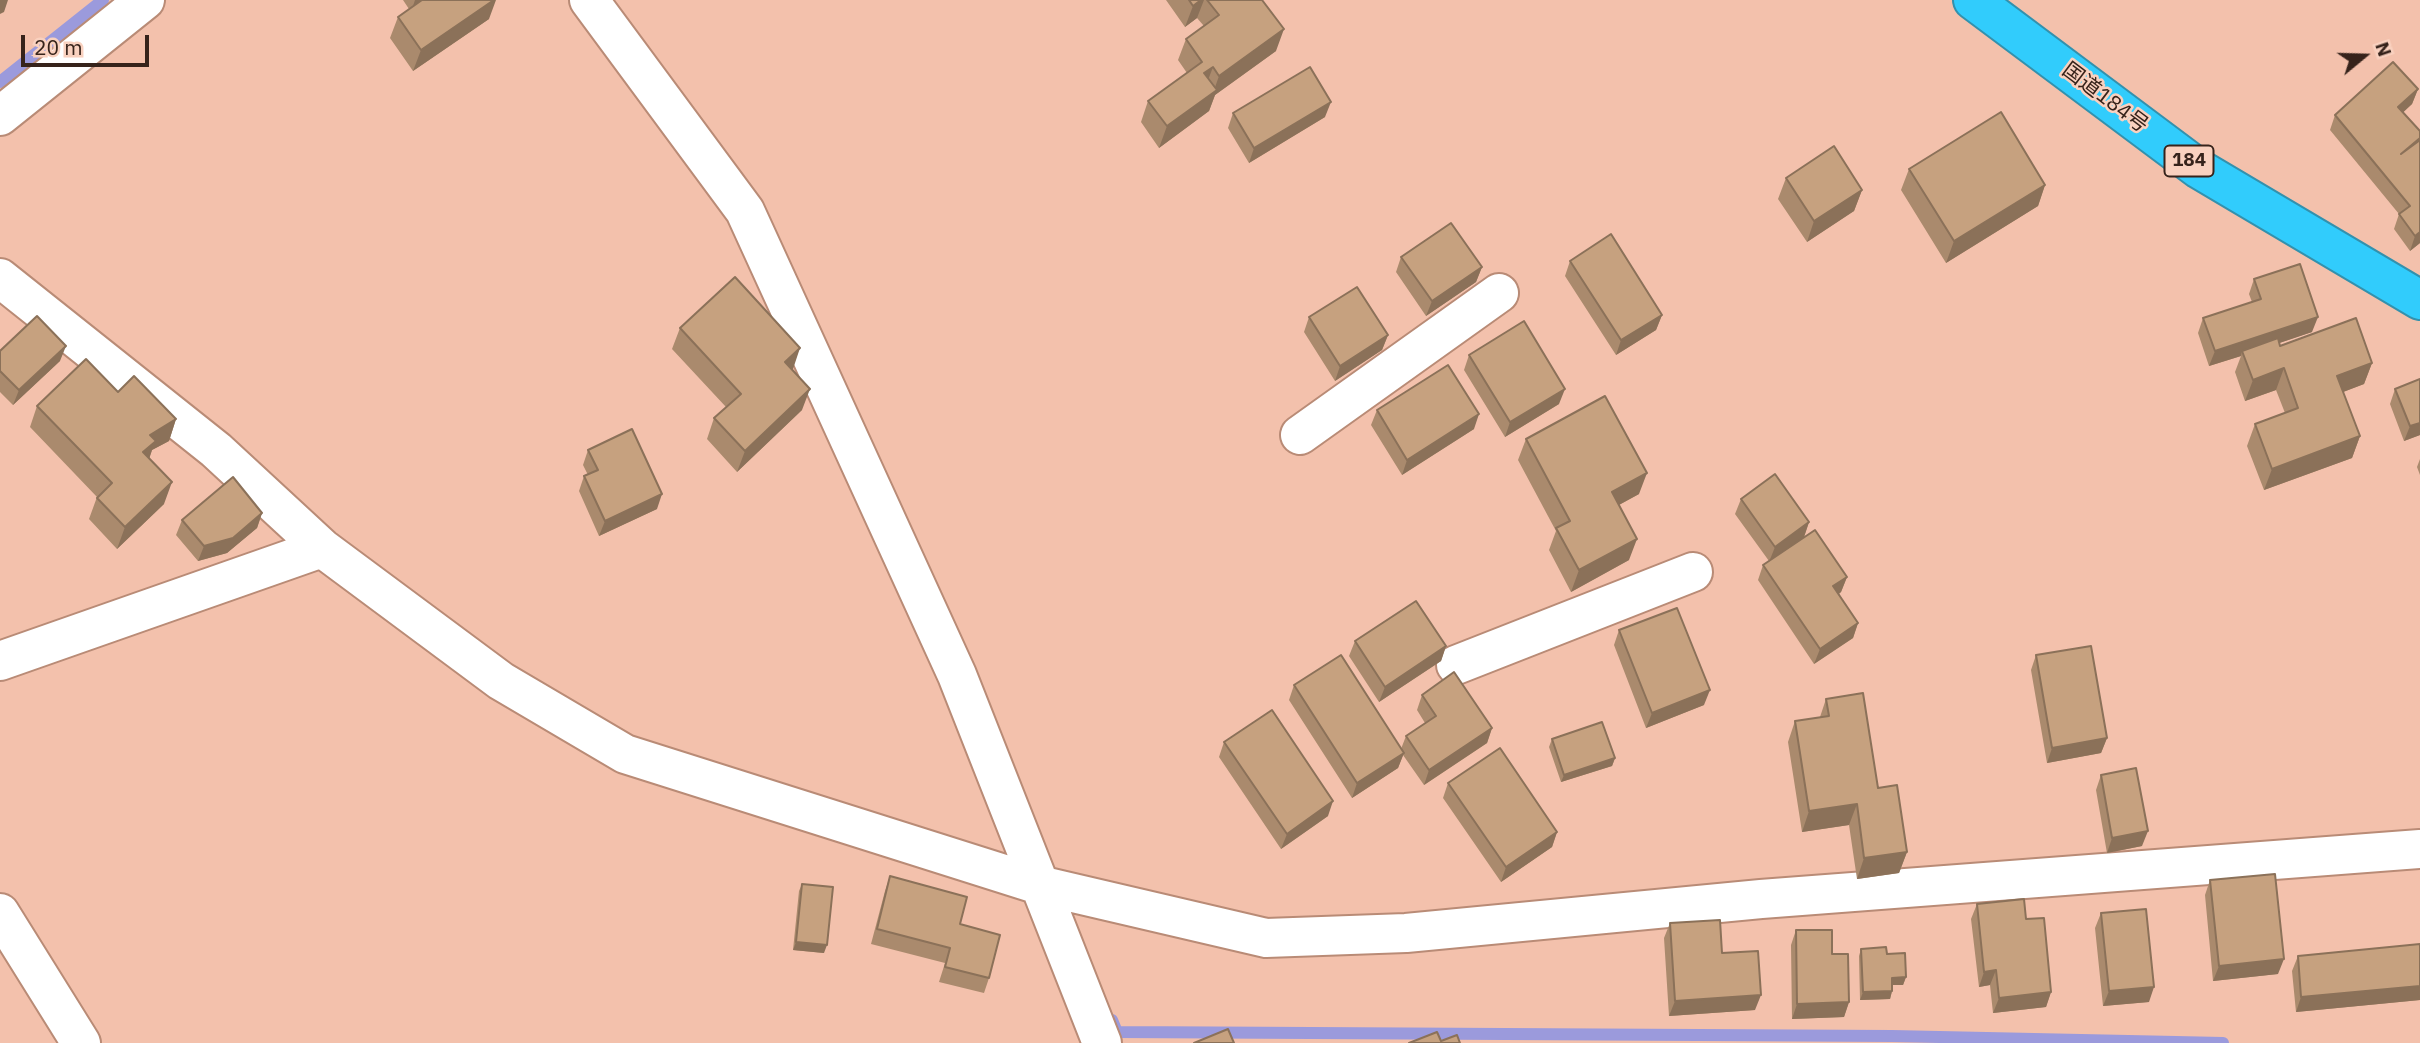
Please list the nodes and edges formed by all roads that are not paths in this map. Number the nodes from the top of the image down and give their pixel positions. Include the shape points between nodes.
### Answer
1 (145, 0) edge
2 (589, 0) edge
3 (1973, 0) edge
4 (0, 116) edge
5 (0, 278) edge
6 (1499, 293) dead end
7 (2420, 300) edge
8 (1300, 435) dead end
9 (322, 548) junction
10 (1693, 572) dead end
11 (0, 661) edge
12 (1456, 665) dead end
13 (2420, 849) edge
14 (1039, 885) junction
15 (0, 912) edge
16 (81, 1043) edge
17 (1102, 1043) edge

1 - 4 street
2 - 14 street via 745,211 957,675
3 - 7 highway, 国道184号 / 184 via 2199,169
5 - 9 street via 215,450
6 - 8 street
9 - 11 street
9 - 14 street via 500,681 625,754
10 - 12 street
13 - 14 street via 1761,899 1406,933 1280,937
14 - 17 street
15 - 16 street

